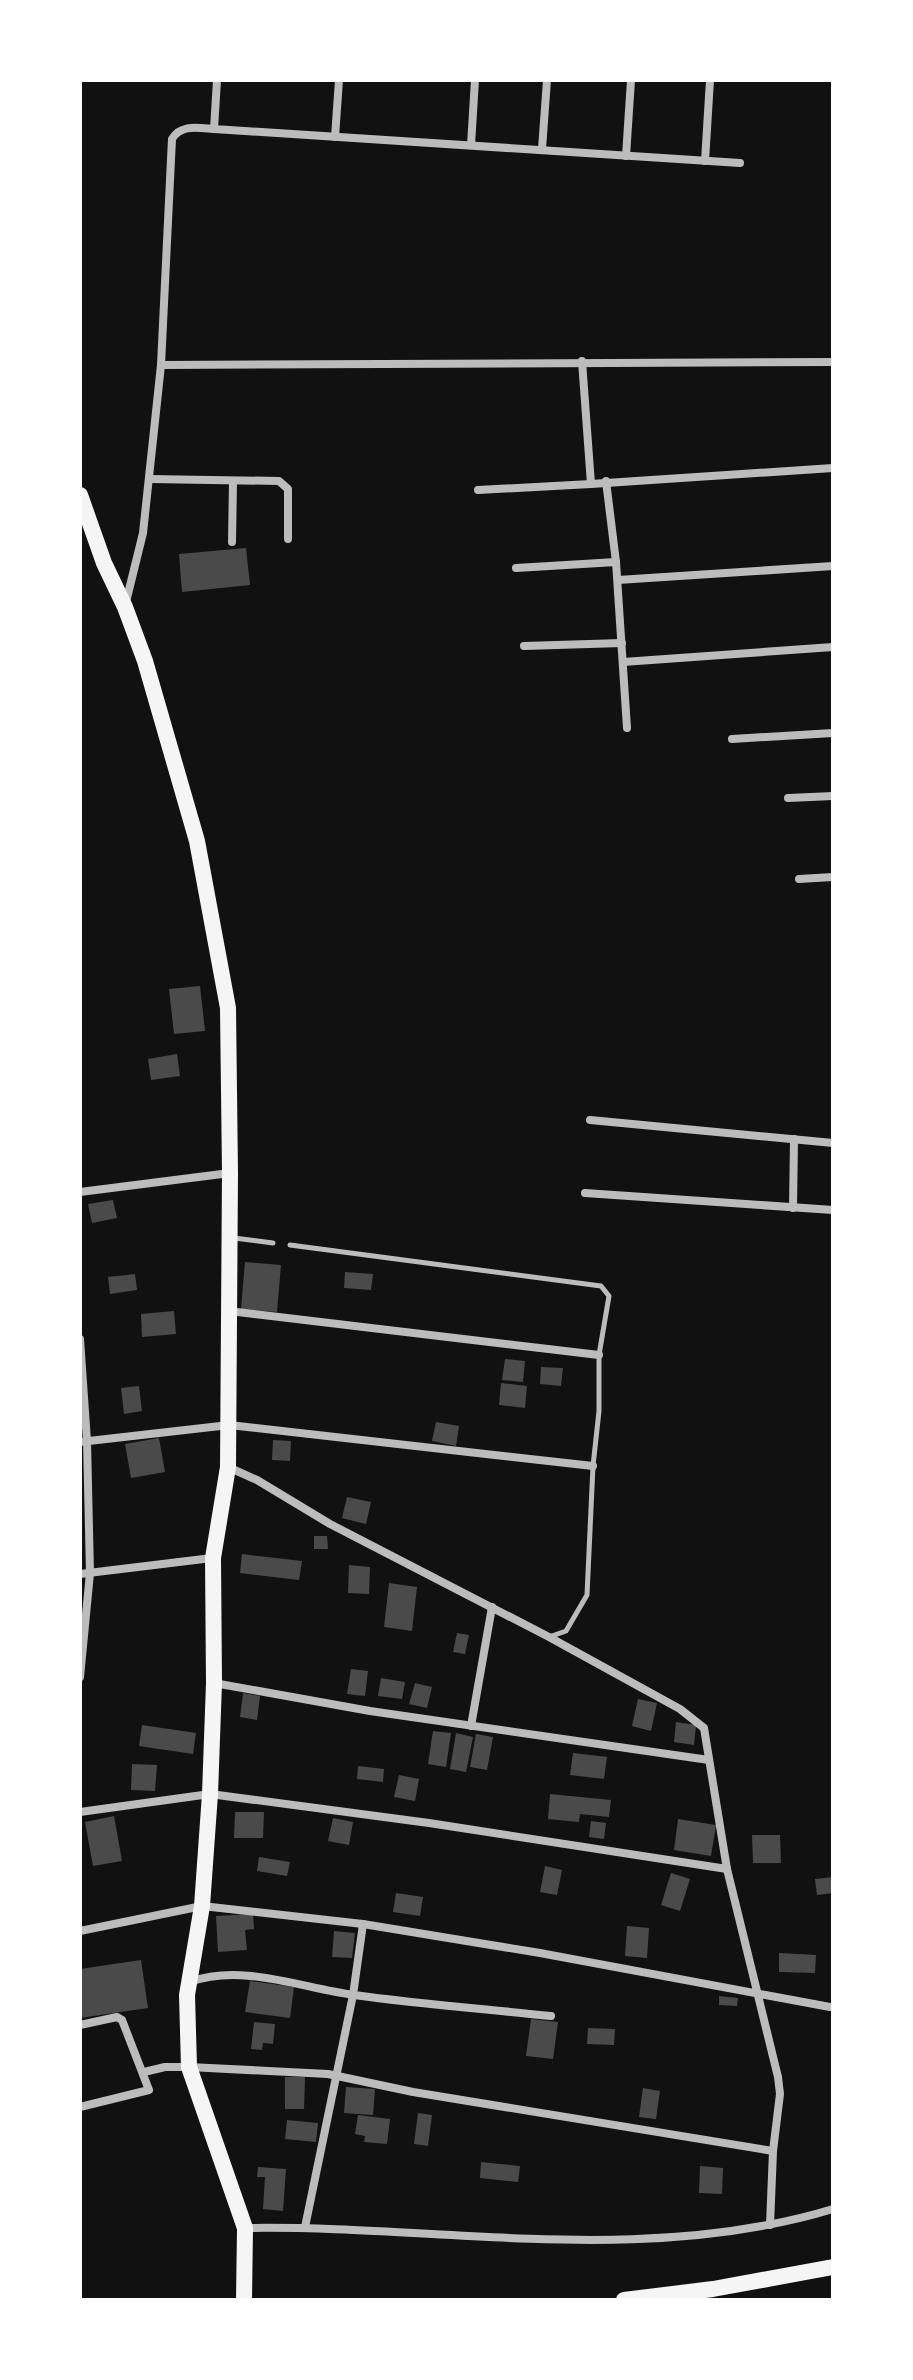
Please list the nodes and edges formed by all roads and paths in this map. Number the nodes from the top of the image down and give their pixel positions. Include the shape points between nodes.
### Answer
1 (217, 80) edge
2 (339, 80) edge
3 (475, 80) edge
4 (547, 80) edge
5 (631, 80) edge
6 (710, 80) edge
7 (214, 129) junction
8 (335, 137) junction
9 (471, 145) junction
10 (542, 149) junction
11 (626, 156) junction
12 (705, 161) junction
13 (740, 163) dead end
14 (582, 361) junction
15 (833, 362) edge
16 (161, 365) junction
17 (833, 468) edge
18 (149, 479) junction
19 (233, 481) junction
20 (606, 481) junction
21 (591, 484) junction
22 (478, 490) dead end
23 (80, 495) edge
24 (288, 539) dead end
25 (232, 542) dead end
26 (616, 562) junction
27 (833, 566) edge
28 (516, 568) dead end
29 (618, 580) junction
30 (125, 607) junction
31 (622, 643) junction
32 (524, 646) dead end
33 (833, 647) edge
34 (623, 662) junction
35 (627, 728) dead end
36 (833, 733) edge
37 (732, 739) dead end
38 (833, 796) edge
39 (788, 798) dead end
40 (833, 877) edge
41 (799, 879) dead end
42 (590, 1120) dead end
43 (794, 1139) junction
44 (833, 1143) edge
45 (230, 1173) junction
46 (80, 1192) edge
47 (585, 1193) dead end
48 (793, 1208) junction
49 (833, 1210) edge
50 (230, 1237) junction
51 (273, 1243) dead end
52 (290, 1245) dead end
53 (229, 1311) junction
54 (80, 1339) edge
55 (599, 1355) junction
56 (229, 1425) junction
57 (84, 1441) edge
58 (593, 1466) junction
59 (228, 1467) junction
60 (213, 1558) junction
61 (90, 1573) junction
62 (80, 1574) edge
63 (492, 1607) junction
64 (549, 1637) junction
65 (80, 1677) edge
66 (214, 1683) junction
67 (471, 1726) junction
68 (709, 1760) junction
69 (210, 1794) junction
70 (80, 1812) edge
71 (727, 1869) junction
72 (202, 1906) junction
73 (363, 1924) junction
74 (80, 1931) edge
75 (190, 1982) junction
76 (758, 1994) junction
77 (353, 1995) junction
78 (830, 2007) dead end
79 (551, 2016) dead end
80 (80, 2025) edge
81 (189, 2067) junction
82 (144, 2072) junction
83 (334, 2076) junction
84 (80, 2107) edge
85 (773, 2151) junction
86 (833, 2209) edge
87 (770, 2225) junction
88 (305, 2227) junction
89 (245, 2228) junction
90 (833, 2267) edge
91 (244, 2300) edge
92 (624, 2300) edge

1 - 7 street
2 - 8 street
3 - 9 street
4 - 10 street
5 - 11 street
6 - 12 street
7 - 8 street
7 - 16 street via 186,128 172,139
8 - 9 street
9 - 10 street
10 - 11 street
11 - 12 street
12 - 13 street
14 - 15 street
14 - 16 street
14 - 21 street
16 - 18 street
17 - 20 street
18 - 19 street
18 - 30 street via 143,533
19 - 24 street via 285,484
19 - 25 street
20 - 21 street
20 - 26 street
21 - 22 street
23 - 30 main road
26 - 28 street
26 - 29 street
27 - 29 street
29 - 31 street
30 - 45 main road via 197,841 228,1008
31 - 32 street
31 - 34 street
33 - 34 street
34 - 35 street
36 - 37 street
38 - 39 street
40 - 41 street
42 - 43 street
43 - 44 street
43 - 48 street
45 - 46 street
45 - 50 main road
47 - 48 street
48 - 49 street
50 - 51 lane
50 - 53 main road
52 - 55 lane via 601,1286 609,1296
53 - 55 street
53 - 56 main road
54 - 57 street
55 - 58 lane
56 - 57 street
56 - 58 street
56 - 59 main road
57 - 61 street
58 - 64 lane via 587,1595 566,1631
59 - 60 main road
59 - 63 street
60 - 61 street
60 - 66 main road
61 - 62 street
61 - 65 street
63 - 64 street
63 - 67 street
64 - 68 street via 692,1717 704,1728
66 - 67 street
66 - 69 main road
67 - 68 street
68 - 71 street
69 - 70 street
69 - 71 street
69 - 72 main road
71 - 76 street
72 - 73 street
72 - 74 street
72 - 75 main road
73 - 76 street
73 - 77 street
75 - 77 street via 245,1975
75 - 81 main road
76 - 78 street
76 - 85 street via 780,2094
77 - 79 street
77 - 83 street
80 - 82 street via 122,2020
81 - 82 street
81 - 83 street
81 - 89 main road
82 - 84 street via 149,2090
83 - 85 street
83 - 88 street
85 - 87 street
86 - 87 street
87 - 88 street via 701,2235 608,2239
88 - 89 street
89 - 91 main road
90 - 92 main road

